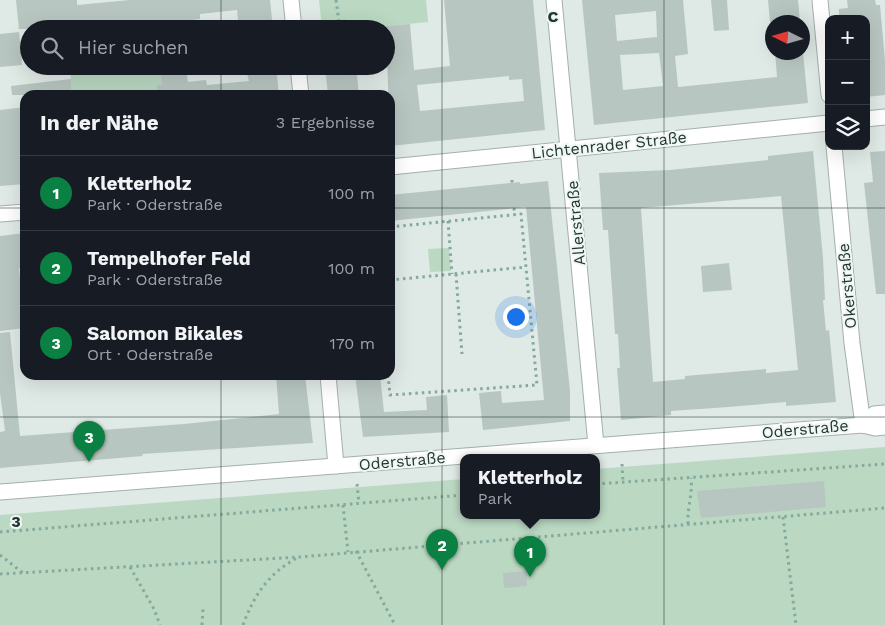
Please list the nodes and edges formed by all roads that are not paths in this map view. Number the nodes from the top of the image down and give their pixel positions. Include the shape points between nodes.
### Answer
1 (291, 0) edge
2 (554, 0) edge
3 (820, 0) edge
4 (293, 20) edge
5 (826, 60) edge
6 (299, 75) edge
7 (300, 90) edge
8 (885, 117) edge
9 (870, 119) edge
10 (825, 123) edge
11 (568, 149) junction
12 (834, 150) edge
13 (395, 166) edge
14 (20, 212) edge
15 (0, 214) edge
16 (328, 380) edge
17 (885, 413) edge
18 (863, 425) junction
19 (885, 427) edge
20 (596, 446) junction
21 (492, 454) edge
22 (460, 456) edge
23 (336, 466) junction
24 (0, 492) edge

1 - 4 street
2 - 11 street, Allerstraße
3 - 5 street
6 - 7 street
8 - 9 street
10 - 11 street, Lichtenrader Straße
11 - 13 street, Lichtenrader Straße
11 - 20 street, Allerstraße
12 - 18 street, Okerstraße via 852,344
14 - 15 street
16 - 23 street
17 - 18 street, Oderstraße via 874,414
18 - 19 street, Oderstraße
18 - 20 street, Oderstraße
20 - 21 street, Oderstraße
22 - 23 street, Oderstraße
23 - 24 street, Oderstraße

